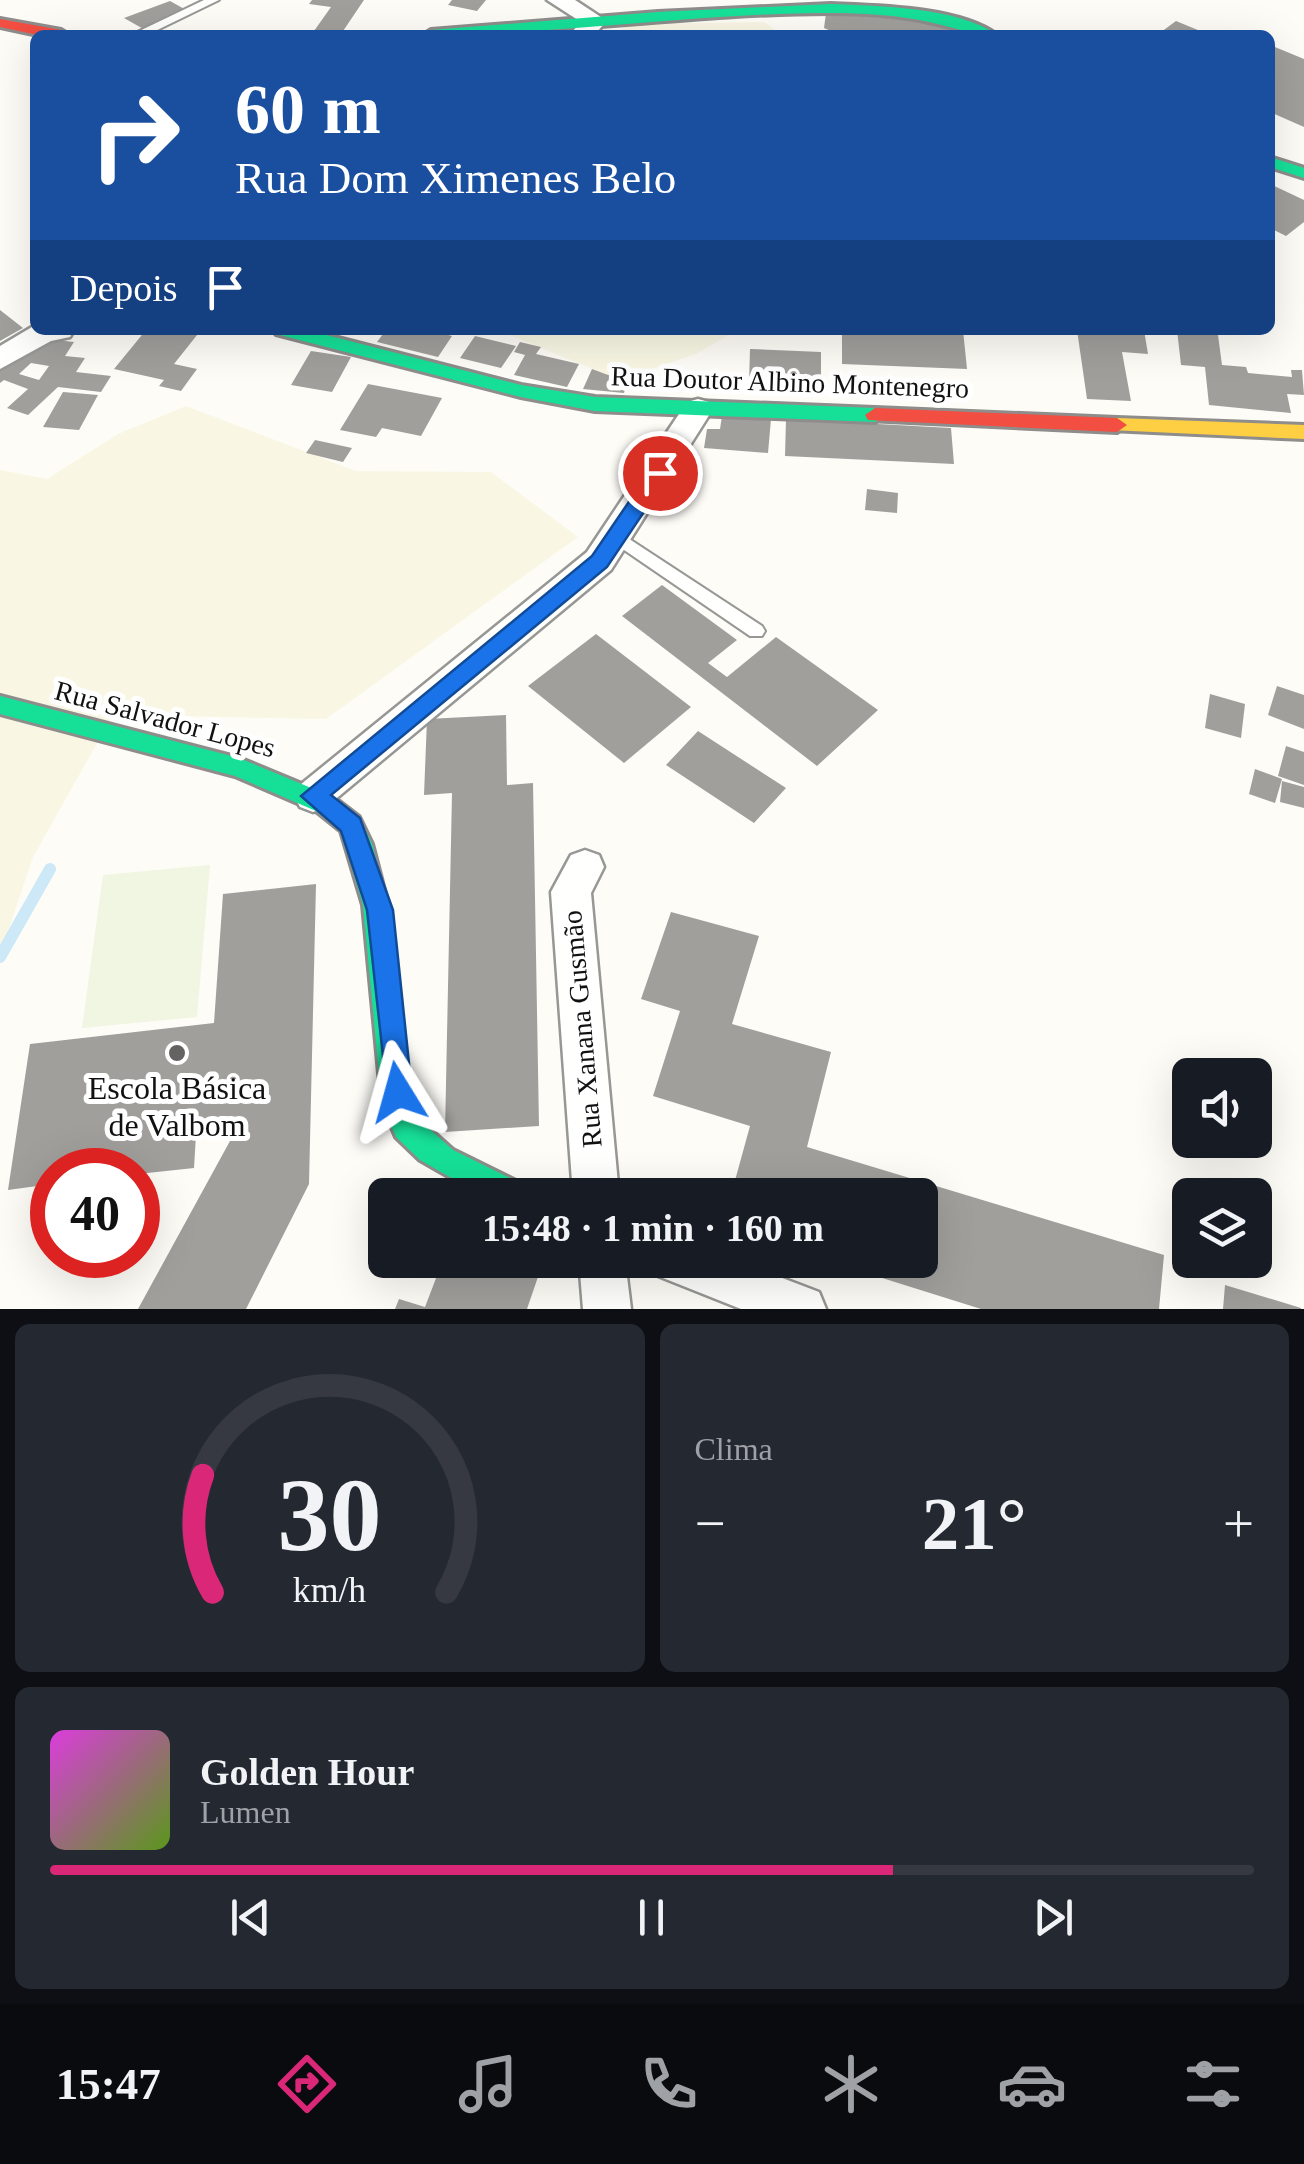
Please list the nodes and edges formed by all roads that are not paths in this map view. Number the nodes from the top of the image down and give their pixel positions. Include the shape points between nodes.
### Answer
1 (213, 0) edge
2 (558, 0) edge
3 (958, 0) edge
4 (0, 23) edge
5 (588, 28) edge
6 (36, 30) edge
7 (148, 30) edge
8 (543, 30) edge
9 (979, 30) edge
10 (1275, 164) edge
11 (1304, 173) edge
12 (40, 335) edge
13 (302, 335) edge
14 (0, 359) edge
15 (698, 409) junction
16 (1304, 432) edge
17 (617, 537) junction
18 (756, 631) dead end
19 (0, 706) edge
20 (313, 796) junction
21 (585, 867) dead end
22 (474, 1178) edge
23 (595, 1178) edge
24 (604, 1278) edge
25 (721, 1278) edge
26 (608, 1309) edge
27 (802, 1309) edge

1 - 7 lane
2 - 5 street
3 - 9 street
4 - 6 street
5 - 8 street
5 - 9 street via 832,7 917,13
10 - 11 street
12 - 14 street
13 - 15 street, Rua Doutor Albino Montenegro via 521,391 595,404
15 - 16 street, Rua Doutor Albino Montenegro
15 - 17 street
17 - 18 lane
17 - 20 street via 599,562
19 - 20 street, Rua Salvador Lopes via 258,773
20 - 22 street, Rua Salvador Lopes via 351,825 380,910 403,1124 446,1166
21 - 23 street, Rua Xanana Gusmão via 571,892
24 - 26 street
25 - 27 street

